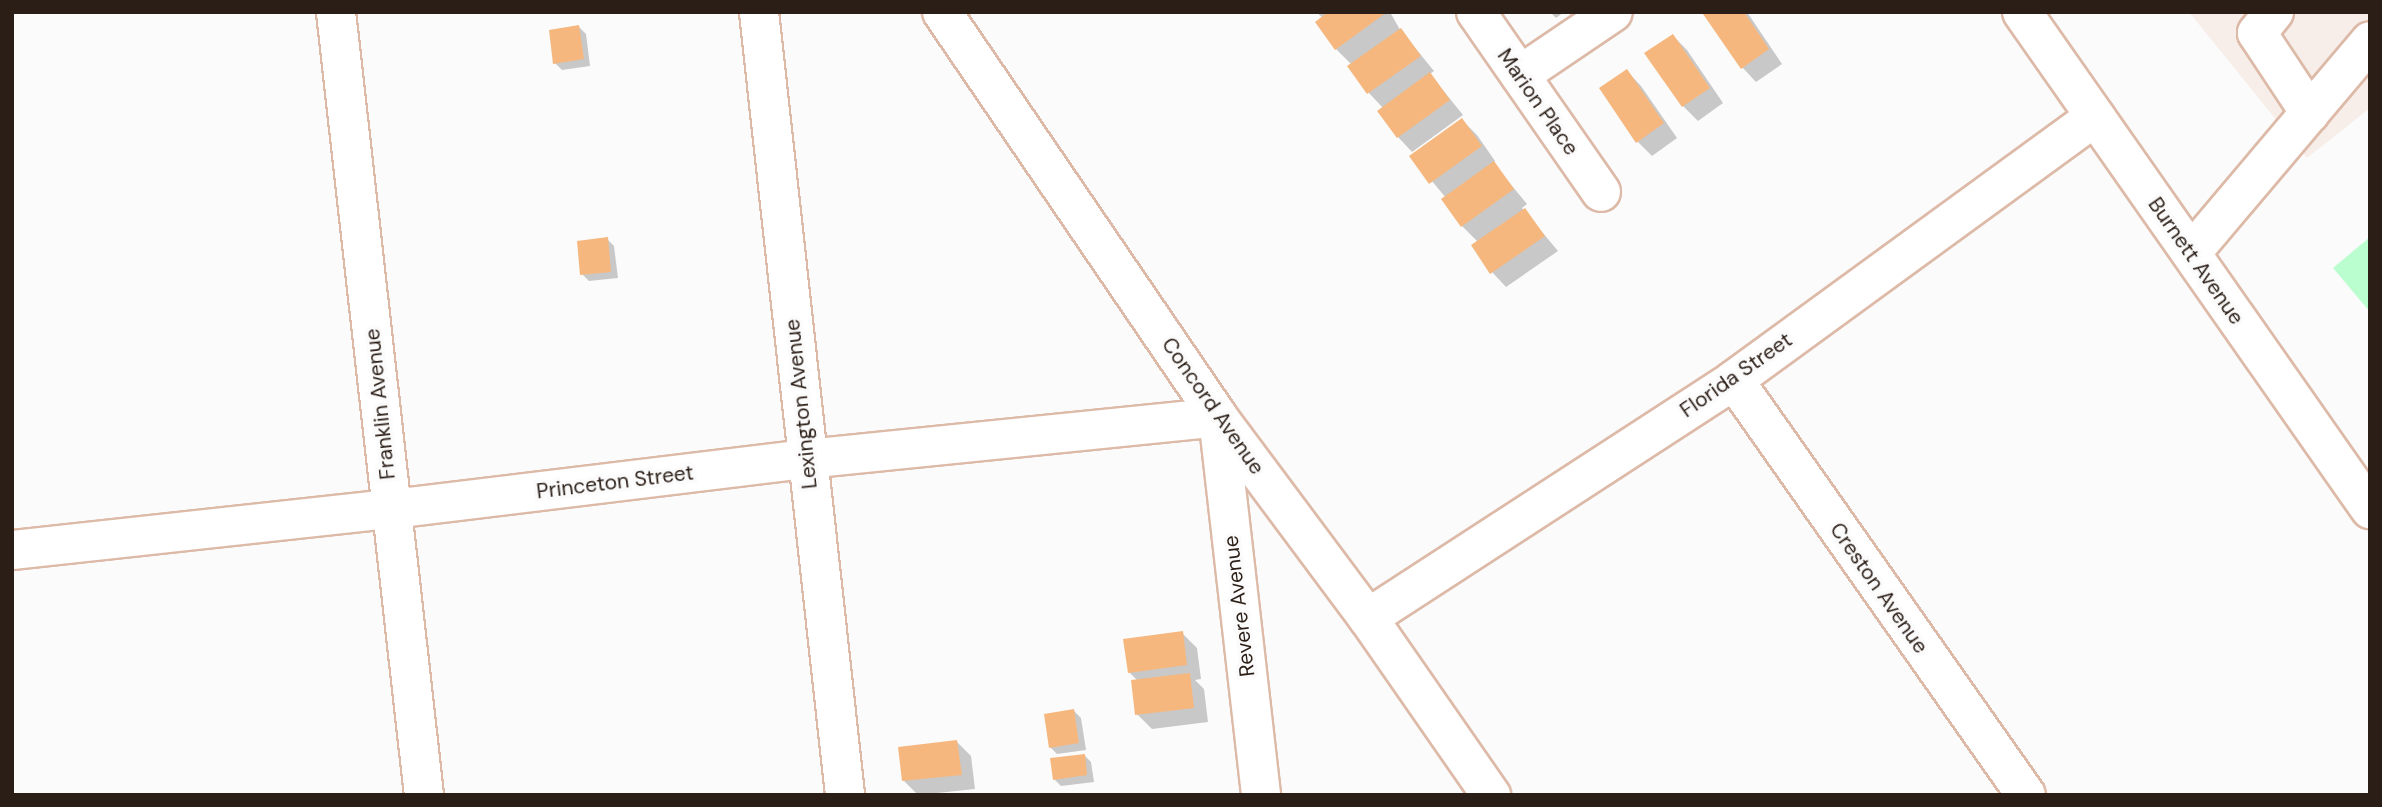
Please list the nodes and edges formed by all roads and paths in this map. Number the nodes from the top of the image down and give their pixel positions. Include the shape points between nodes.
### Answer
1 (336, 12) edge
2 (759, 12) edge
3 (942, 12) edge
4 (1476, 12) edge
5 (1613, 12) edge
6 (2022, 12) edge
7 (2274, 12) edge
8 (2370, 41) edge
9 (1520, 75) junction
10 (2310, 113) junction
11 (2095, 117) junction
12 (1601, 192) dead end
13 (2192, 252) junction
14 (1734, 380) junction
15 (1218, 417) junction
16 (807, 459) junction
17 (392, 509) junction
18 (2370, 509) edge
19 (12, 550) edge
20 (1368, 618) junction
21 (424, 795) edge
22 (845, 795) edge
23 (1261, 795) edge
24 (1491, 795) edge
25 (2026, 795) edge

1 - 17 street, Franklin Avenue
2 - 16 street, Lexington Avenue
3 - 15 street, Concord Avenue
4 - 9 street, Marion Place
5 - 9 street
6 - 11 street, Burnett Avenue
7 - 10 street via 2258,33
8 - 10 street
9 - 12 street, Marion Place
10 - 13 street
11 - 13 street, Burnett Avenue
11 - 14 street, Florida Street
13 - 18 street, Burnett Avenue
14 - 20 street, Florida Street
14 - 25 street, Creston Avenue
15 - 16 street, Princeton Street
15 - 20 street, Concord Avenue
15 - 23 street, Revere Avenue
16 - 17 street, Princeton Street
16 - 22 street, Lexington Avenue
17 - 19 street, Princeton Street
17 - 21 street, Franklin Avenue
20 - 24 street, Concord Avenue

